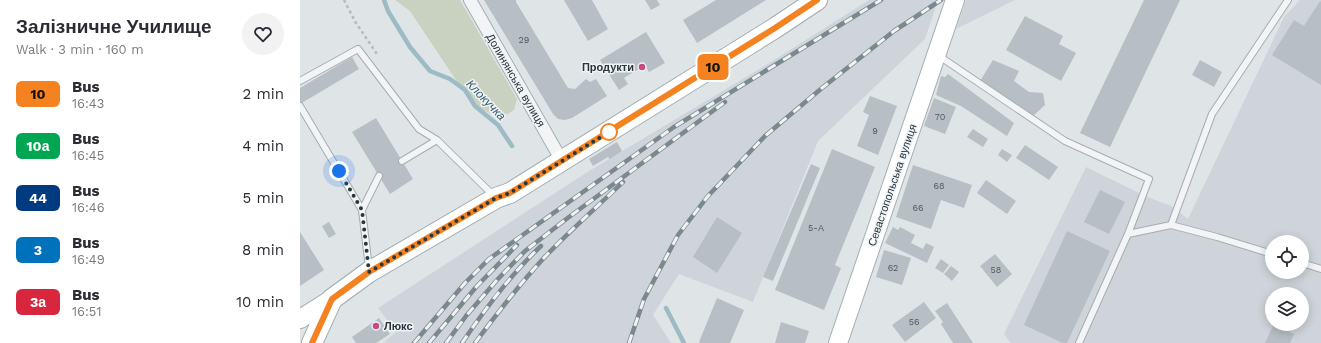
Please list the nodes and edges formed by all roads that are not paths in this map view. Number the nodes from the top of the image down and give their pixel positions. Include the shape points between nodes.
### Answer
1 (470, 0) edge
2 (817, 0) edge
3 (954, 0) edge
4 (1288, 0) edge
5 (936, 54) junction
6 (300, 81) edge
7 (300, 106) edge
8 (437, 140) junction
9 (402, 161) dead end
10 (562, 161) junction
11 (379, 176) dead end
12 (496, 198) junction
13 (362, 210) junction
14 (1171, 225) junction
15 (1128, 234) junction
16 (1265, 252) edge
17 (1309, 266) edge
18 (1321, 269) edge
19 (369, 272) junction
20 (332, 299) junction
21 (300, 320) edge
22 (312, 343) edge
23 (838, 343) edge
24 (1079, 343) edge

1 - 10 street, Долинянська вулиця
2 - 10 main road
3 - 5 street, Севастопольська вулиця
4 - 14 lane via 1212,114
5 - 15 lane via 1065,141 1149,179
5 - 23 street, Севастопольська вулиця
6 - 8 lane via 358,49 419,129
7 - 13 lane
8 - 9 lane
8 - 12 lane
10 - 12 main road via 510,193
11 - 13 lane
12 - 19 main road
13 - 19 lane
14 - 15 lane
14 - 16 lane
15 - 24 lane
17 - 18 lane
19 - 20 main road
20 - 21 street
20 - 22 main road

